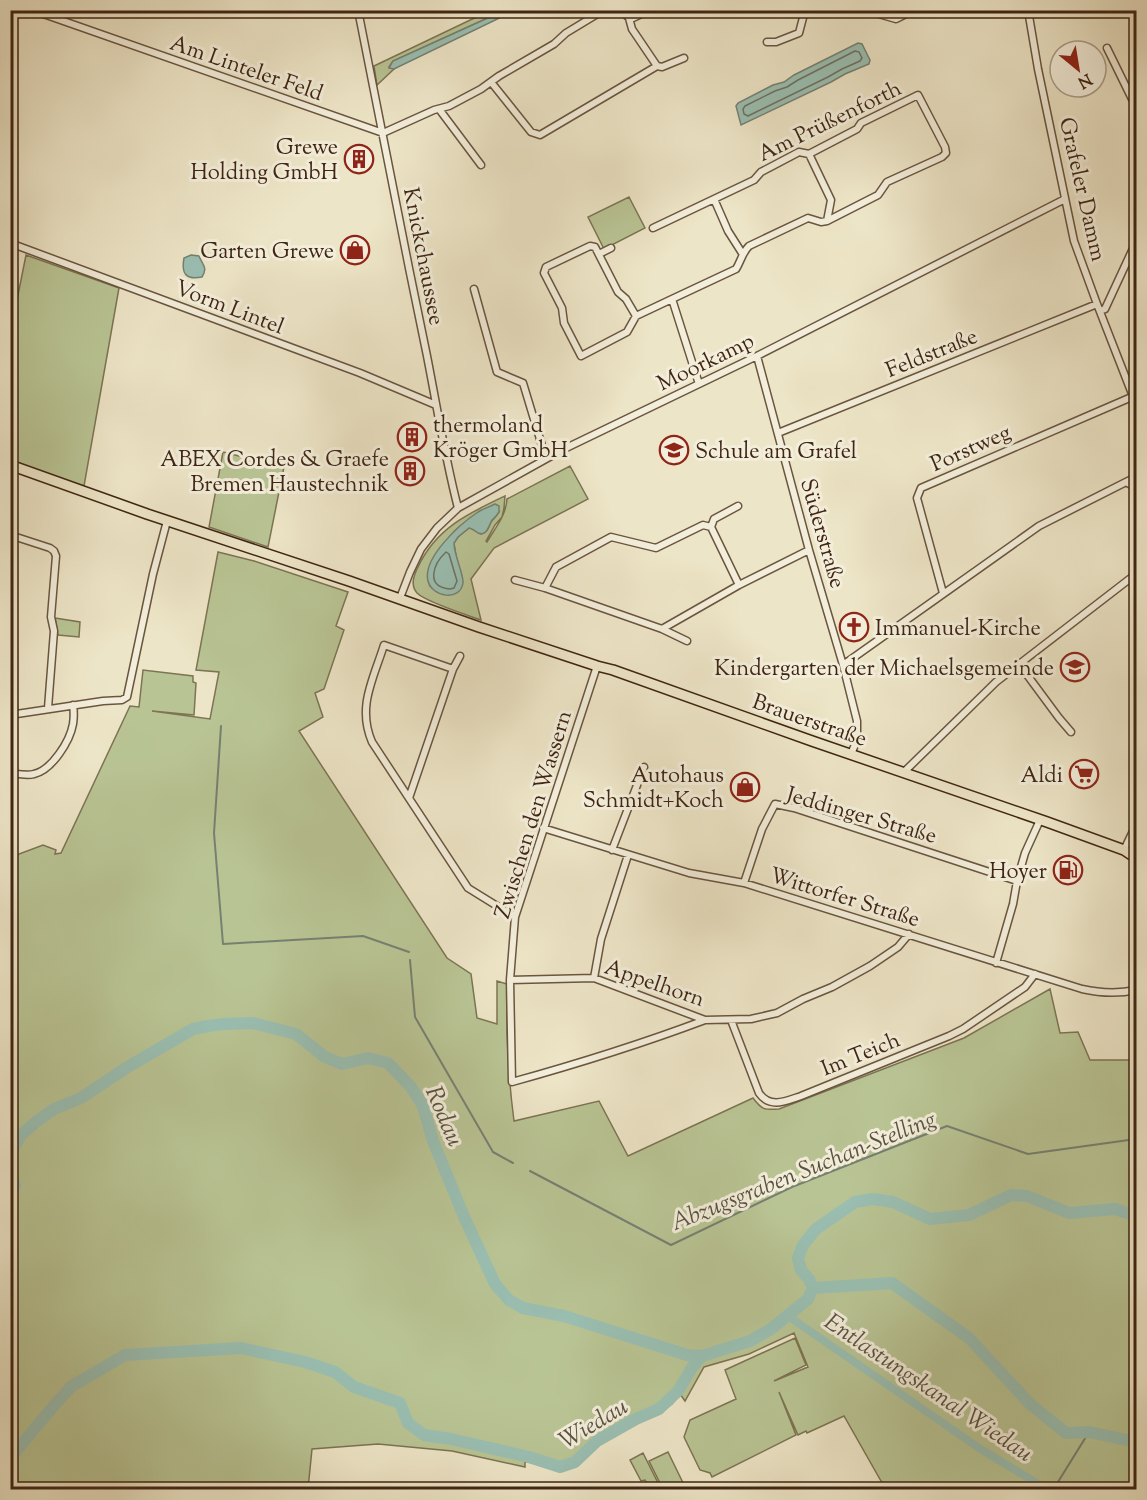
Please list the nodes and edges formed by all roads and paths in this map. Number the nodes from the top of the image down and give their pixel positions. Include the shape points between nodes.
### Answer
1 (32, 10) edge
2 (358, 10) edge
3 (604, 10) edge
4 (621, 10) edge
5 (650, 10) edge
6 (805, 10) edge
7 (865, 10) edge
8 (914, 10) edge
9 (1028, 10) edge
10 (629, 18) junction
11 (767, 42) dead end
12 (1108, 50) edge
13 (684, 58) dead end
14 (657, 66) junction
15 (491, 82) junction
16 (1137, 99) edge
17 (439, 109) junction
18 (383, 134) junction
19 (809, 154) junction
20 (481, 165) dead end
21 (714, 199) junction
22 (1065, 199) junction
23 (827, 221) junction
24 (653, 228) dead end
25 (1137, 242) edge
26 (10, 243) edge
27 (611, 248) dead end
28 (599, 254) junction
29 (742, 254) junction
30 (474, 289) dead end
31 (672, 299) junction
32 (1097, 304) junction
33 (1100, 311) junction
34 (636, 316) junction
35 (757, 356) junction
36 (699, 384) junction
37 (1134, 396) junction
38 (1137, 404) edge
39 (436, 405) junction
40 (778, 433) junction
41 (546, 459) junction
42 (10, 465) edge
43 (1137, 477) edge
44 (1126, 482) junction
45 (1137, 488) edge
46 (738, 506) dead end
47 (458, 508) junction
48 (167, 521) junction
49 (711, 527) junction
50 (10, 535) edge
51 (809, 550) junction
52 (1137, 576) edge
53 (515, 580) dead end
54 (739, 585) junction
55 (545, 588) junction
56 (943, 593) junction
57 (400, 598) junction
58 (662, 629) junction
59 (687, 641) dead end
60 (460, 656) dead end
61 (1019, 664) junction
62 (843, 665) junction
63 (597, 666) junction
64 (453, 669) junction
65 (73, 705) junction
66 (48, 708) junction
67 (10, 715) edge
68 (1071, 732) dead end
69 (851, 754) junction
70 (644, 767) dead end
71 (904, 772) junction
72 (10, 774) edge
73 (409, 798) junction
74 (1040, 820) junction
75 (1137, 825) edge
76 (543, 828) junction
77 (612, 850) junction
78 (1124, 850) junction
79 (628, 855) junction
80 (1137, 858) edge
81 (1017, 881) junction
82 (744, 883) junction
83 (515, 917) junction
84 (909, 934) junction
85 (996, 963) junction
86 (1035, 974) junction
87 (594, 978) junction
88 (510, 980) junction
89 (1137, 990) edge
90 (705, 1020) junction
91 (731, 1020) junction

1 - 18 street, Am Linteler Feld
2 - 18 street, Knickchaussee
3 - 15 street
4 - 10 street
5 - 10 street
6 - 11 street via 799,33
7 - 8 street via 896,19
9 - 22 street, Grafeler Damm
10 - 14 street
12 - 16 street via 1132,99
13 - 14 street
14 - 15 street via 540,135 531,132
15 - 17 street
17 - 18 street
17 - 20 street
18 - 39 street, Knickchaussee
19 - 21 street, Am Prüßenforth via 799,152
19 - 23 street via 831,200
19 - 23 street, Am Prüßenforth via 918,95 945,147 942,157 887,182 878,195
21 - 24 street, Am Prüßenforth
21 - 29 street
22 - 32 street, Grafeler Damm via 1074,241
22 - 35 street, Moorkamp
23 - 29 street, Am Prüßenforth via 808,218 749,246
25 - 33 street via 1105,309
26 - 39 street, Vorm Lintel
27 - 28 street
28 - 34 street via 618,292
28 - 34 street via 591,246 546,267 544,273 581,356 627,332
29 - 31 street, Am Prüßenforth via 736,269
30 - 41 street via 497,372 523,383
31 - 34 street, Am Prüßenforth
31 - 36 street
32 - 33 street, Grafeler Damm
32 - 40 street, Feldstraße
33 - 37 street, Grafeler Damm
35 - 36 street, Moorkamp
35 - 40 street, Süderstraße
36 - 41 street, Moorkamp
37 - 38 street, Grafeler Damm
37 - 56 street, Porstweg via 921,488 917,498
39 - 47 street, Knickchaussee
40 - 51 street, Süderstraße
41 - 47 street, Moorkamp
42 - 48 main road, Brauerstraße
43 - 44 street
44 - 45 street
44 - 56 street via 1039,525
46 - 49 street via 714,519
47 - 57 street, Moorkamp via 421,549
48 - 57 main road, Brauerstraße
48 - 65 street via 127,697
49 - 54 street
49 - 55 street via 703,525 656,548 611,537 556,567
50 - 66 street via 50,548 56,556
51 - 54 street
51 - 62 street, Süderstraße
52 - 61 street
53 - 55 street
54 - 58 street
55 - 58 street
56 - 62 street
57 - 63 main road, Brauerstraße
58 - 59 street
60 - 64 street
61 - 68 street
61 - 71 street
62 - 69 street, Süderstraße via 857,721 857,740
63 - 69 main road, Brauerstraße
63 - 76 street, Zwischen den Wassern
64 - 73 street
64 - 73 street via 384,645 366,703 367,730
65 - 66 street
65 - 72 street via 73,726 51,764 31,775
66 - 67 street
69 - 71 main road, Brauerstraße
70 - 77 street
71 - 74 main road, Brauerstraße
73 - 83 street via 468,888
74 - 78 main road, Brauerstraße
74 - 81 street
75 - 78 street
76 - 77 street, Wittorfer Straße
76 - 83 street, Zwischen den Wassern
77 - 79 street, Wittorfer Straße
78 - 80 main road, Brauerstraße
79 - 82 street, Wittorfer Straße via 689,873
79 - 87 street via 601,939
81 - 82 street, Jeddinger Straße via 775,804
81 - 85 street
82 - 84 street, Wittorfer Straße
83 - 88 street, Zwischen den Wassern
84 - 85 street, Wittorfer Straße
84 - 91 street, Appelhorn via 898,947 832,987 777,1013
85 - 86 street, Wittorfer Straße
86 - 89 street, Wittorfer Straße via 1097,992
86 - 91 street, Im Teich via 1025,987 963,1029 778,1103 769,1102 759,1093
87 - 88 street, Appelhorn
87 - 90 street, Appelhorn
88 - 90 street, Zwischen den Wassern via 512,1083
90 - 91 street, Appelhorn

